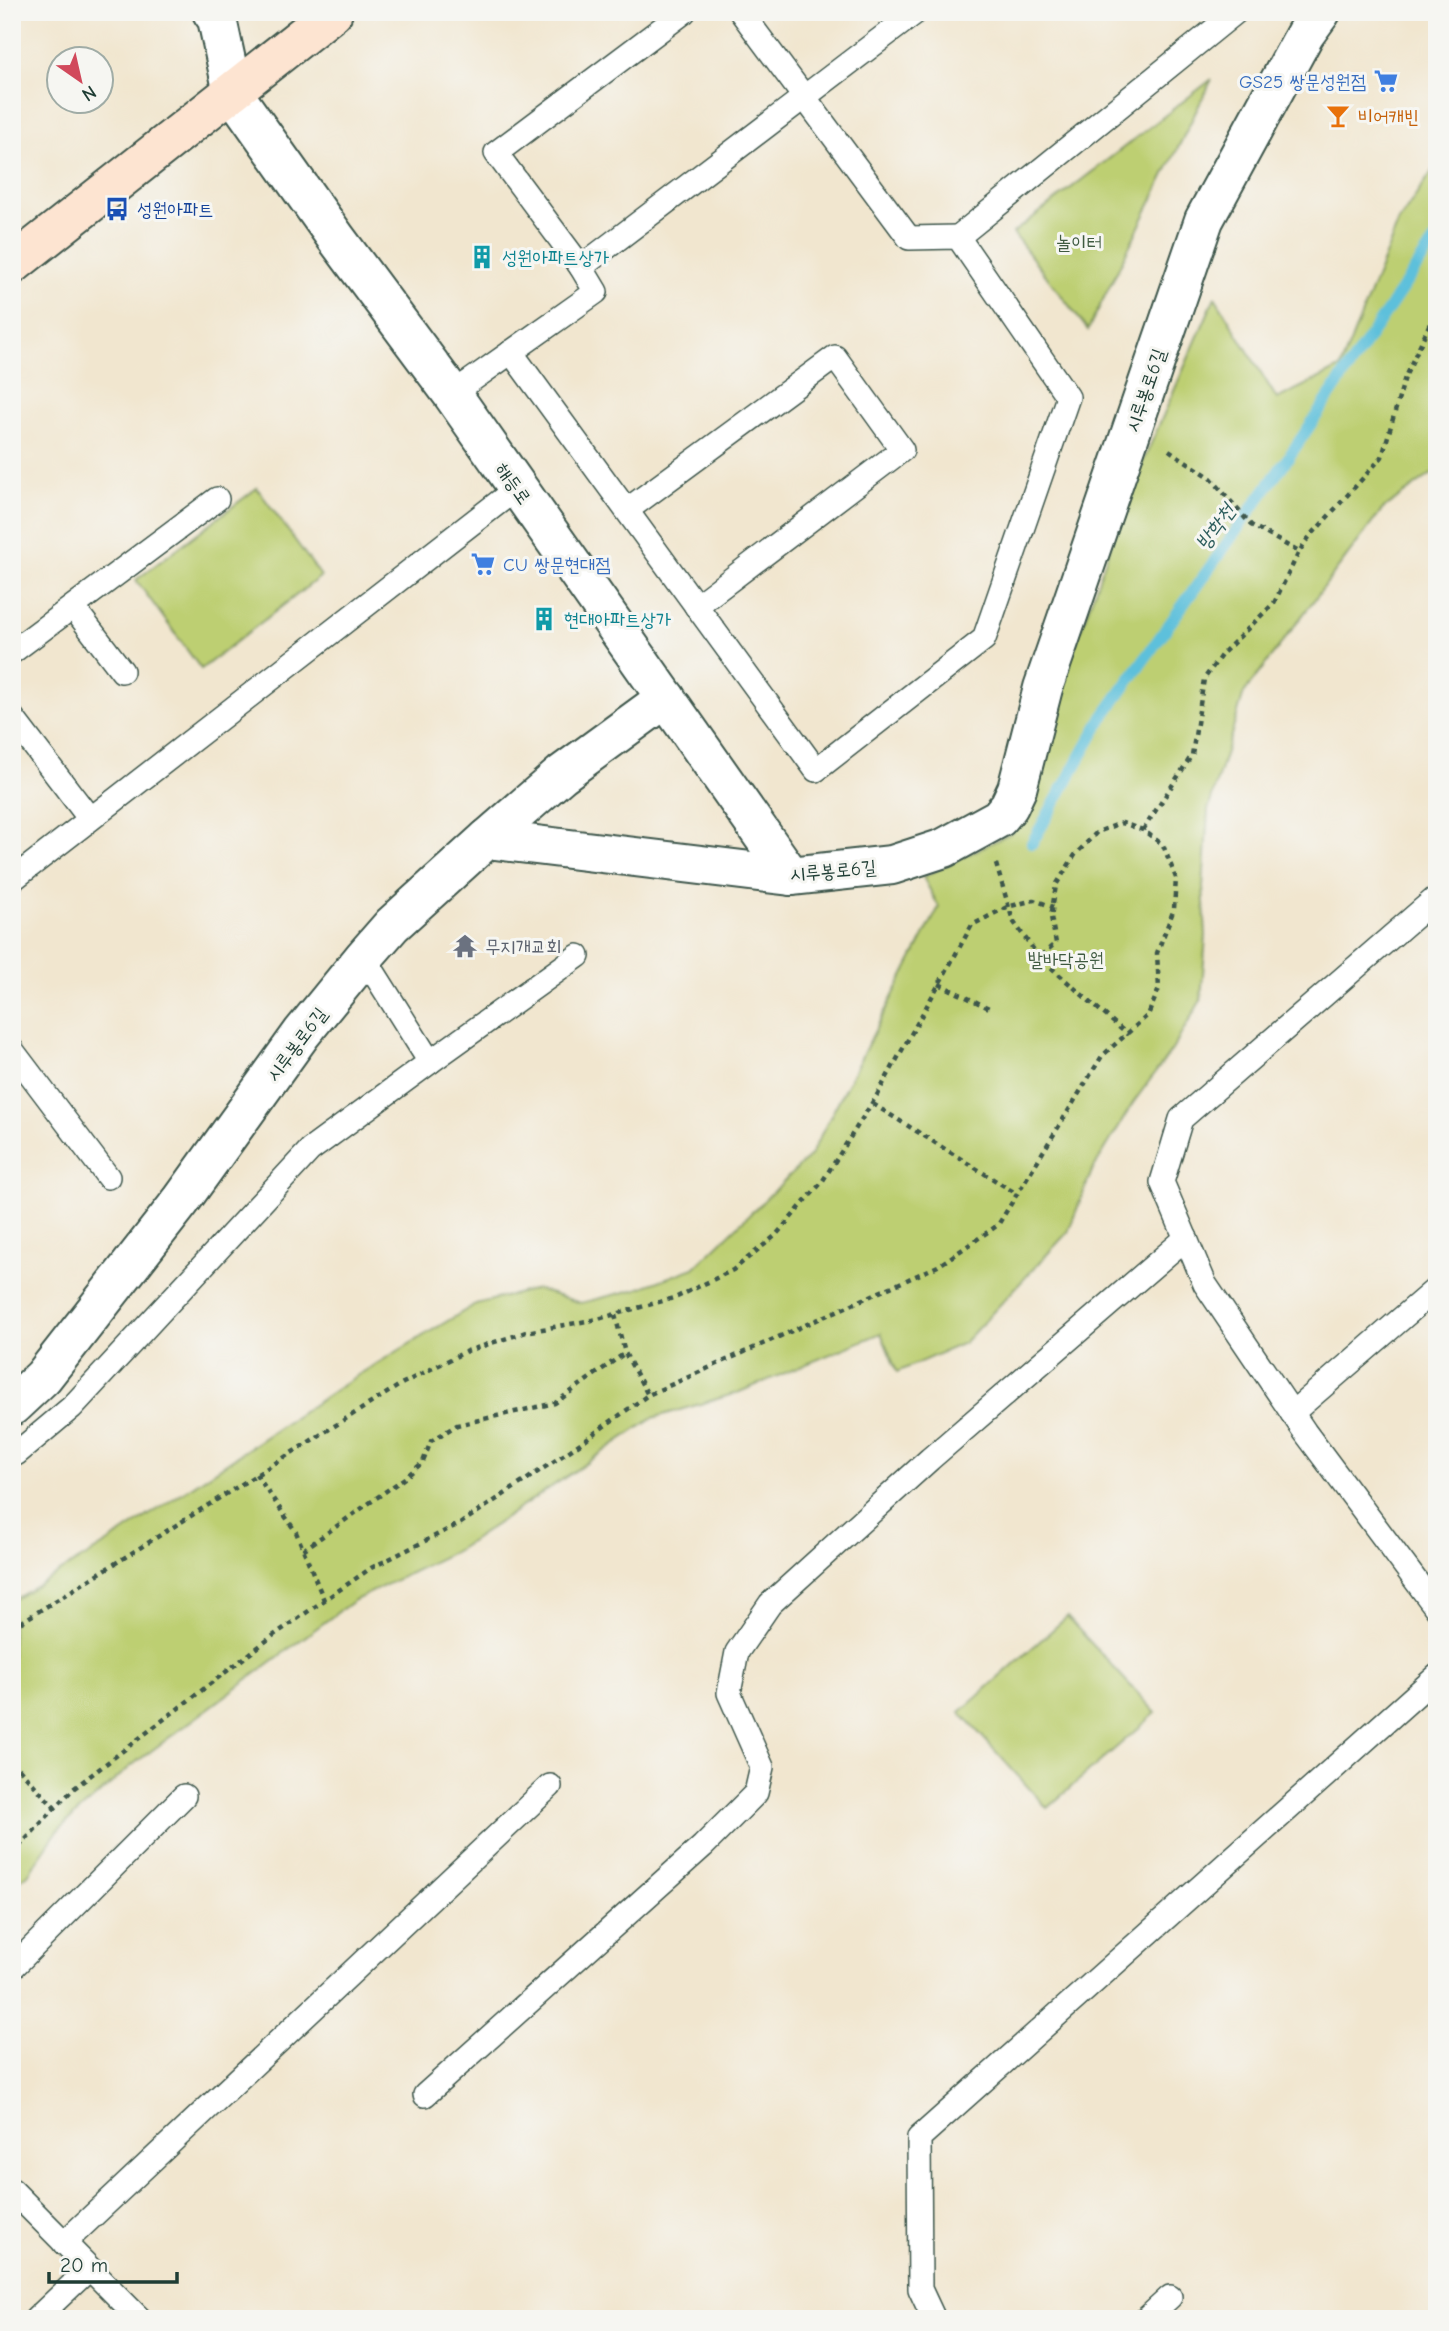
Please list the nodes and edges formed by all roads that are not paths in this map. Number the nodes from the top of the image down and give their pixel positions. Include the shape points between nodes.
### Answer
1 (212, 12) edge
2 (333, 12) edge
3 (684, 12) edge
4 (741, 12) edge
5 (1236, 12) edge
6 (1319, 13) edge
7 (909, 14) edge
8 (233, 93) junction
9 (804, 98) junction
10 (958, 237) junction
11 (12, 265) edge
12 (581, 267) junction
13 (511, 352) junction
14 (452, 394) junction
15 (517, 488) junction
16 (217, 499) dead end
17 (627, 510) junction
18 (696, 606) junction
19 (73, 607) junction
20 (12, 652) edge
21 (122, 671) dead end
22 (666, 698) junction
23 (12, 717) edge
24 (90, 819) junction
25 (487, 839) junction
26 (791, 876) junction
27 (12, 880) edge
28 (1437, 897) edge
29 (364, 957) junction
30 (578, 957) dead end
31 (12, 1050) edge
32 (430, 1062) junction
33 (108, 1177) dead end
34 (1186, 1238) junction
35 (1437, 1288) edge
36 (12, 1406) edge
37 (1292, 1413) junction
38 (16, 1454) dead end
39 (1437, 1609) edge
40 (1437, 1676) edge
41 (550, 1786) dead end
42 (184, 1796) dead end
43 (12, 1968) edge
44 (425, 2095) dead end
45 (12, 2190) edge
46 (64, 2243) junction
47 (89, 2269) junction
48 (1170, 2298) dead end
49 (36, 2319) edge
50 (139, 2319) edge
51 (934, 2319) edge
52 (1146, 2319) edge

1 - 8 street, 해등로
2 - 8 main road
3 - 12 lane via 496,153
4 - 9 lane
5 - 10 lane
6 - 26 street, 시루봉로6길 via 1204,220 1043,688 1009,806 999,818 944,848 892,865
7 - 9 lane
8 - 11 main road
8 - 14 street, 해등로
9 - 10 lane via 909,238
9 - 12 lane
10 - 18 lane via 1068,397 984,639 816,770
12 - 13 lane via 596,292
13 - 14 lane
13 - 17 lane
14 - 15 street, 해등로
15 - 22 street, 해등로
15 - 24 lane
16 - 19 lane
17 - 18 lane
17 - 18 lane via 835,357 887,429 902,450
19 - 20 lane
19 - 21 lane
22 - 25 street via 562,774
22 - 26 street, 해등로
23 - 24 lane
24 - 27 lane
25 - 26 street, 시루봉로6길
25 - 29 street, 시루봉로6길 via 392,925
28 - 34 lane via 1181,1119 1162,1182
29 - 32 lane
29 - 36 street, 시루봉로6길 via 302,1033 164,1223 43,1377
30 - 32 lane
31 - 33 lane
32 - 38 lane via 310,1150 72,1407
34 - 37 lane via 1205,1284
34 - 44 lane via 770,1604 737,1652 729,1693 762,1767 756,1793
35 - 37 lane
37 - 39 lane
40 - 51 lane via 919,2138 920,2289
41 - 46 lane
42 - 43 lane
45 - 46 lane
46 - 47 lane
47 - 49 lane
47 - 50 lane
48 - 52 lane

